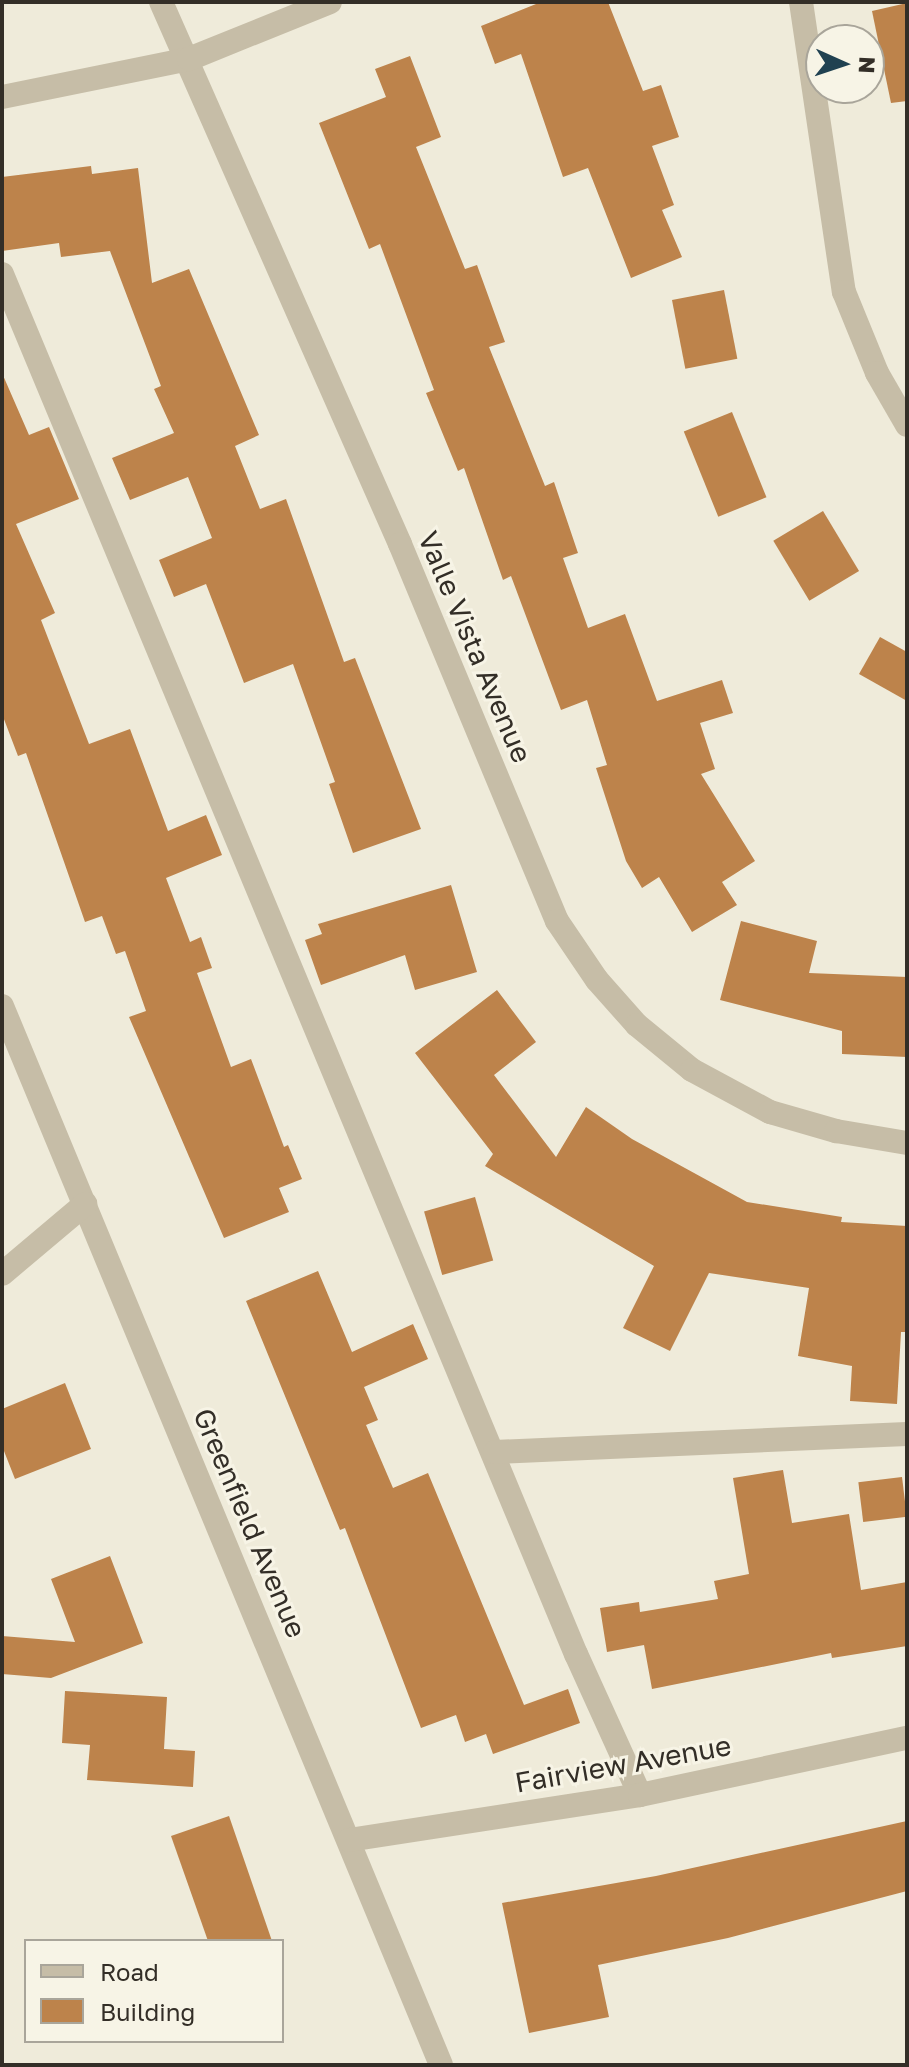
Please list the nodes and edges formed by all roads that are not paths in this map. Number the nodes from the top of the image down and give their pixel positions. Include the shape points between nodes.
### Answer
1 (161, 2) edge
2 (330, 2) edge
3 (801, 2) edge
4 (189, 59) junction
5 (2, 97) edge
6 (2, 274) edge
7 (907, 425) edge
8 (2, 1006) edge
9 (907, 1143) edge
10 (85, 1204) junction
11 (2, 1274) edge
12 (907, 1434) edge
13 (495, 1452) junction
14 (907, 1738) edge
15 (640, 1795) junction
16 (349, 1840) junction
17 (441, 2065) edge

1 - 4 street, Valle Vista Avenue
2 - 4 street
3 - 7 street via 844,292 877,373
4 - 5 street
4 - 9 street, Valle Vista Avenue via 557,921 597,980 637,1025 692,1070 770,1112
6 - 13 street
8 - 10 street, Greenfield Avenue
10 - 11 street
10 - 16 street, Greenfield Avenue
12 - 13 street
13 - 15 street
14 - 15 street, Fairview Avenue
15 - 16 street, Fairview Avenue
16 - 17 street, Greenfield Avenue

